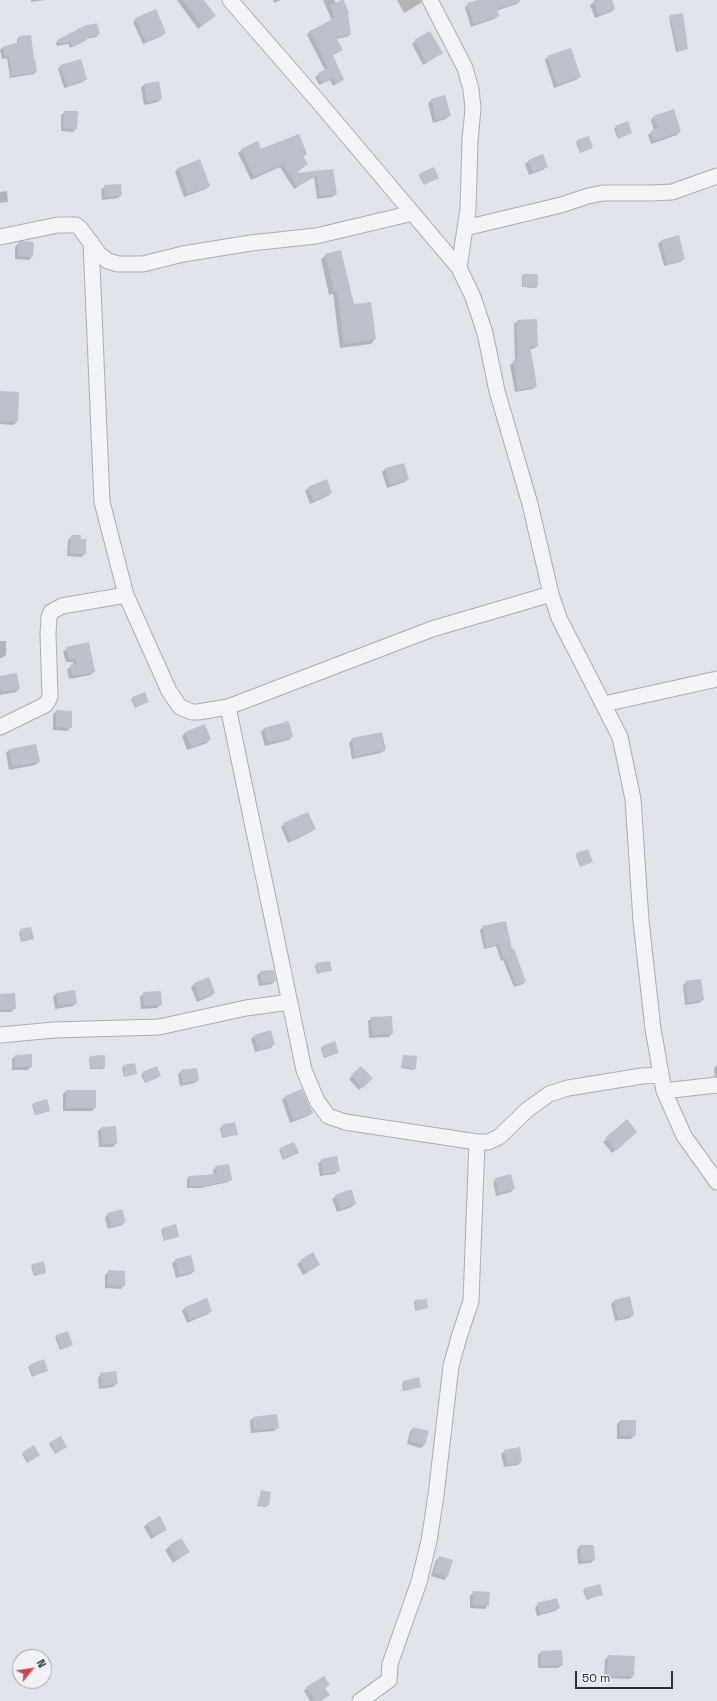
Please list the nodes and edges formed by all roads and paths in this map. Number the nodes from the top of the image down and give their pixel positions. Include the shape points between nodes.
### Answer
1 (230, 0) edge
2 (430, 0) edge
3 (717, 176) edge
4 (413, 213) junction
5 (465, 228) junction
6 (0, 237) edge
7 (90, 242) junction
8 (459, 268) junction
9 (551, 594) junction
10 (126, 595) junction
11 (717, 679) edge
12 (604, 704) junction
13 (228, 707) junction
14 (0, 727) edge
15 (290, 1002) junction
16 (0, 1035) edge
17 (661, 1075) junction
18 (717, 1085) edge
19 (664, 1092) junction
20 (477, 1142) junction
21 (717, 1182) edge
22 (360, 1701) edge

1 - 4 street
2 - 5 street via 465,68 471,89 473,109
3 - 5 street via 672,192 595,194 561,205
4 - 7 street via 316,236 228,246 143,264 118,264 108,261
4 - 8 street
5 - 8 street
6 - 7 street via 68,224 80,228
7 - 10 street via 102,502
8 - 9 street via 473,297 485,333
9 - 12 street via 559,618
9 - 13 street via 432,629
10 - 13 street via 169,690 180,708 198,712
10 - 14 street via 62,606 51,612 48,634 49,699 45,705
11 - 12 street
12 - 17 street via 620,737 634,799 641,921 652,1029
13 - 15 street
15 - 16 street via 246,1008 159,1027 54,1030
15 - 20 street via 304,1070 317,1101 328,1116 345,1122
17 - 19 street
17 - 20 street via 568,1088 549,1094 498,1137 488,1142
18 - 19 street
19 - 21 street via 684,1136
20 - 22 street via 471,1302 451,1366 429,1541 419,1582 390,1664 389,1680

